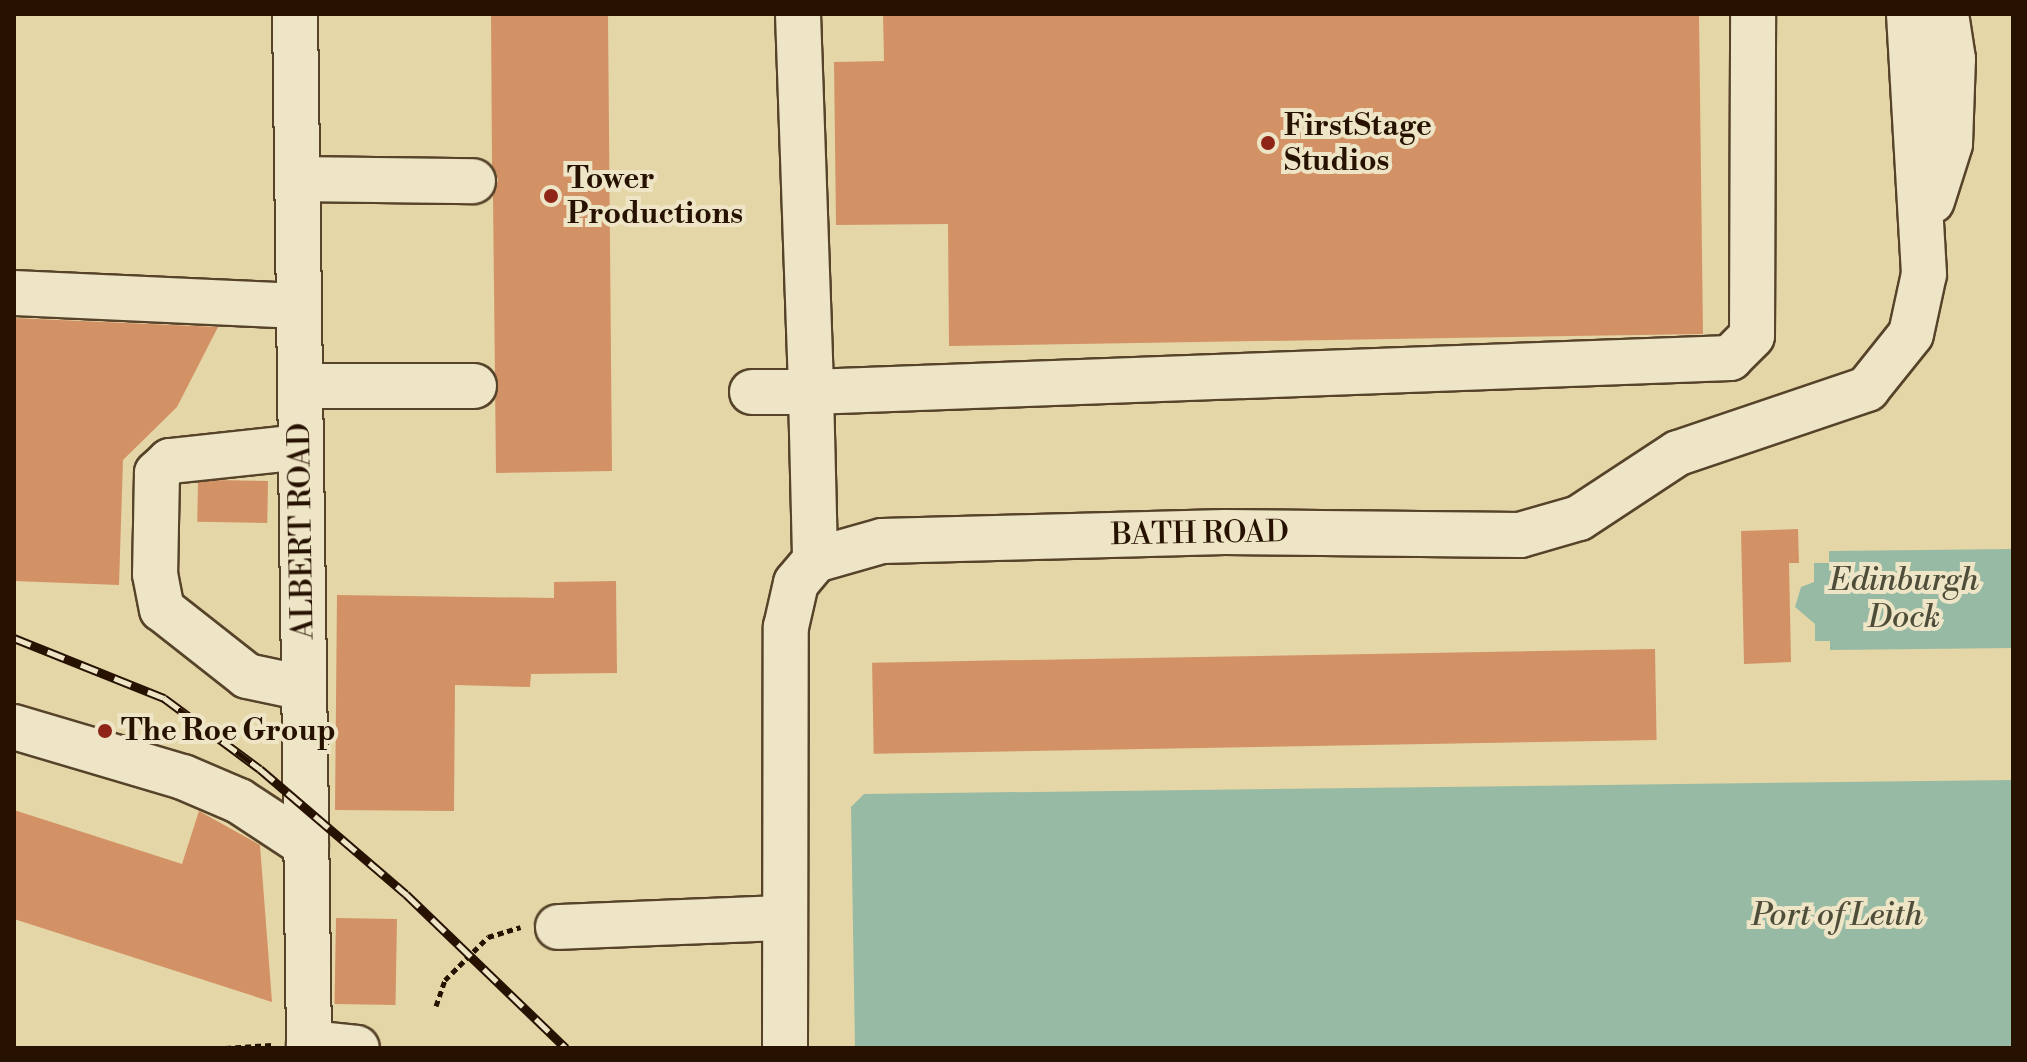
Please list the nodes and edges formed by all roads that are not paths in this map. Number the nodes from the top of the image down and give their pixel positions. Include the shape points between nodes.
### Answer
1 (295, 14) edge
2 (798, 14) edge
3 (1753, 14) edge
4 (1909, 14) edge
5 (1946, 14) edge
6 (298, 179) junction
7 (473, 181) dead end
8 (1925, 222) junction
9 (14, 293) edge
10 (299, 306) junction
11 (301, 386) junction
12 (474, 386) dead end
13 (752, 392) dead end
14 (811, 392) junction
15 (301, 447) junction
16 (815, 560) junction
17 (304, 688) junction
18 (14, 727) edge
19 (306, 845) junction
20 (784, 918) junction
21 (558, 927) road end
22 (309, 1046) edge
23 (357, 1048) edge
24 (785, 1048) edge

1 - 6 street, ALBERT ROAD
2 - 14 street
3 - 14 street via 1752,336 1730,358
4 - 8 street, BATH ROAD
5 - 8 street, BATH ROAD via 1953,59 1950,144
6 - 7 street
6 - 10 street, ALBERT ROAD
8 - 16 street, BATH ROAD via 1924,274 1911,334 1867,389 1678,453 1579,518 1551,528 1520,535 1225,532 882,541
9 - 10 street
10 - 11 street, ALBERT ROAD
11 - 12 street
11 - 15 street, ALBERT ROAD
13 - 14 street
14 - 16 street
15 - 17 street, ALBERT ROAD
15 - 17 street via 170,461 157,473 155,574 162,609 247,676
16 - 20 street via 796,583 786,627
17 - 19 street, ALBERT ROAD
18 - 19 street via 183,777 239,801
19 - 22 street, ALBERT ROAD
20 - 21 street
20 - 24 street
22 - 23 street

